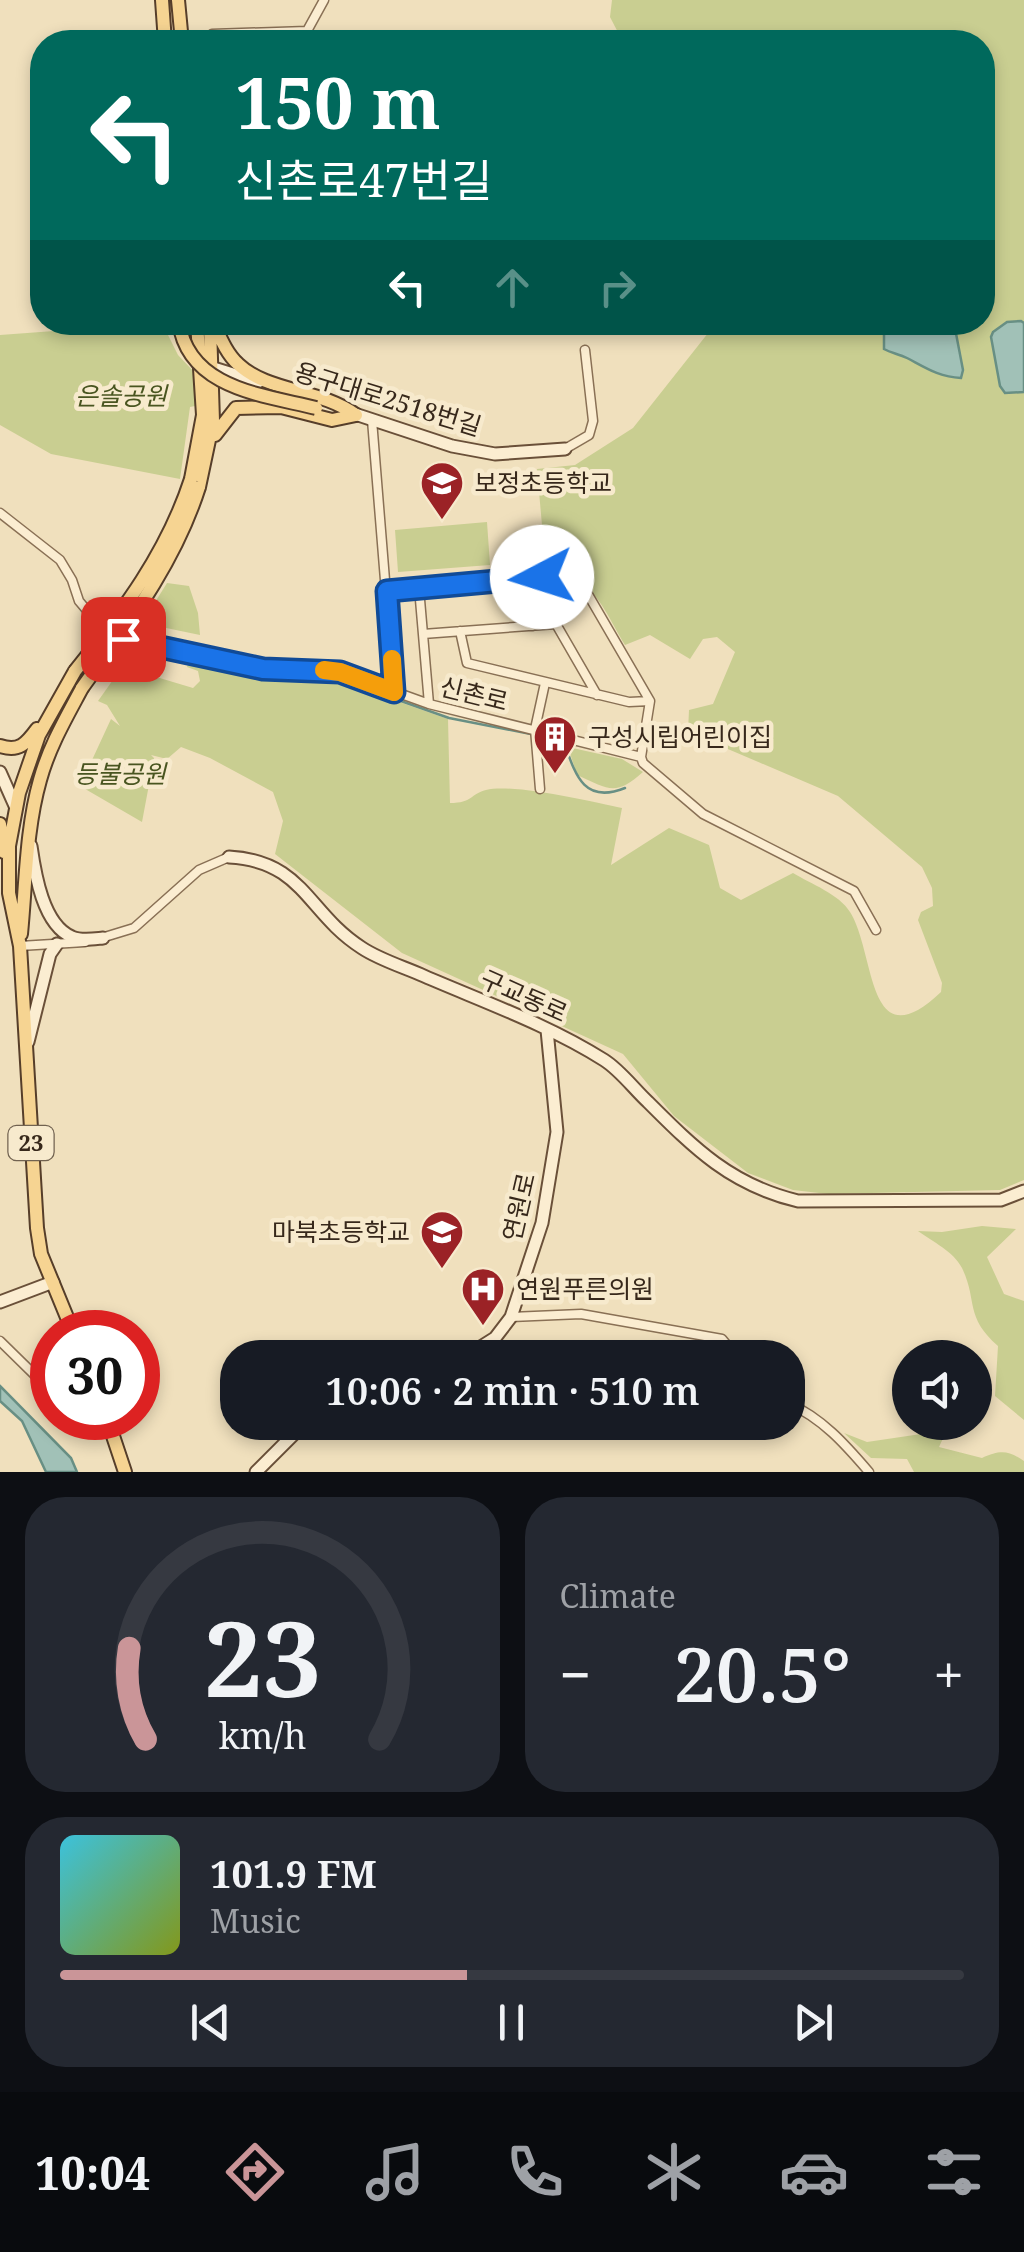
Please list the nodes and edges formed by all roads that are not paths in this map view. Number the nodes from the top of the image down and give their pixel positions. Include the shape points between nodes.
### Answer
1 (162, 0) edge
2 (178, 0) edge
3 (324, 0) edge
4 (164, 30) edge
5 (181, 30) edge
6 (307, 30) edge
7 (184, 335) edge
8 (200, 335) edge
9 (209, 335) edge
10 (216, 335) edge
11 (584, 350) dead end
12 (206, 366) junction
13 (203, 408) junction
14 (356, 415) junction
15 (372, 420) junction
16 (210, 447) junction
17 (565, 449) joint
18 (195, 483) junction
19 (0, 513) edge
20 (528, 578) junction
21 (419, 588) junction
22 (387, 591) junction
23 (533, 626) junction
24 (460, 631) junction
25 (423, 634) junction
26 (544, 683) junction
27 (394, 692) junction
28 (597, 695) junction
29 (650, 701) junction
30 (429, 704) junction
31 (50, 711) junction
32 (535, 729) junction
33 (0, 746) edge
34 (642, 757) junction
35 (0, 772) edge
36 (540, 788) dead end
37 (16, 808) junction
38 (0, 824) edge
39 (30, 840) junction
40 (229, 857) joint
41 (9, 893) junction
42 (24, 902) junction
43 (876, 930) dead end
44 (103, 938) junction
45 (57, 944) junction
46 (20, 946) junction
47 (548, 1030) junction
48 (26, 1051) junction
49 (1024, 1191) edge
50 (53, 1282) junction
51 (0, 1302) edge
52 (64, 1310) edge
53 (510, 1317) junction
54 (492, 1340) edge
55 (723, 1340) edge
56 (0, 1341) edge
57 (30, 1370) edge
58 (805, 1410) edge
59 (115, 1440) edge
60 (288, 1440) edge
61 (125, 1472) edge
62 (256, 1472) edge
63 (869, 1472) edge

1 - 4 main road
2 - 5 main road
3 - 6 street
7 - 14 main road, bridge via 188,351 229,386
8 - 12 main road, 23
9 - 12 main road, 23
10 - 14 main road via 251,374
11 - 17 street via 590,435
12 - 13 main road, 23
12 - 14 street, 용구대로2518번길
12 - 16 main road, 23
13 - 16 main road via 210,408
13 - 18 main road, 23
14 - 15 street, 용구대로2518번길
14 - 16 main road via 332,420 281,407 236,408
15 - 17 street, 용구대로2518번길 via 495,454
15 - 22 street
16 - 18 main road, 23
18 - 31 main road, 23, bridge via 136,593
18 - 39 main road, 23, bridge via 177,543 150,595 82,688 52,745
19 - 27 street, 신촌로 via 60,560 79,601 123,639 263,669 340,672
20 - 21 street
20 - 23 street
20 - 29 street via 559,579 586,591
21 - 22 street
21 - 25 street
22 - 27 street
23 - 24 street
23 - 28 street via 556,624
24 - 25 street
24 - 26 street via 468,664
25 - 30 street
26 - 28 street
26 - 32 street
27 - 30 street, 신촌로
28 - 29 street
29 - 34 street
30 - 32 street, 신촌로
31 - 33 main road via 25,745
31 - 37 main road, 23
32 - 34 street, 신촌로
32 - 36 street
34 - 43 street, 신촌로 via 704,814 854,891
35 - 37 street
37 - 41 main road, 23
37 - 42 main road
37 - 46 main road
38 - 41 main road
39 - 42 main road, 23
39 - 44 street via 36,883 58,929 76,939
40 - 44 street, 구교동로 via 199,870 134,928
40 - 47 street, 구교동로 via 276,866 363,950
41 - 46 main road, 23
42 - 46 main road, 23
44 - 45 street, 구교동로
45 - 46 street, 구교동로
45 - 48 street
46 - 48 main road, 23
47 - 49 street, 구교동로 via 607,1062 703,1156 771,1195 798,1201 1001,1200
47 - 53 street, 연원로 via 557,1132 542,1223
48 - 50 main road, 23 via 37,1228
50 - 51 street
50 - 52 main road, 23
53 - 54 street, 연원로
53 - 55 street via 581,1314
56 - 57 street
58 - 63 street
59 - 61 main road
60 - 62 street

